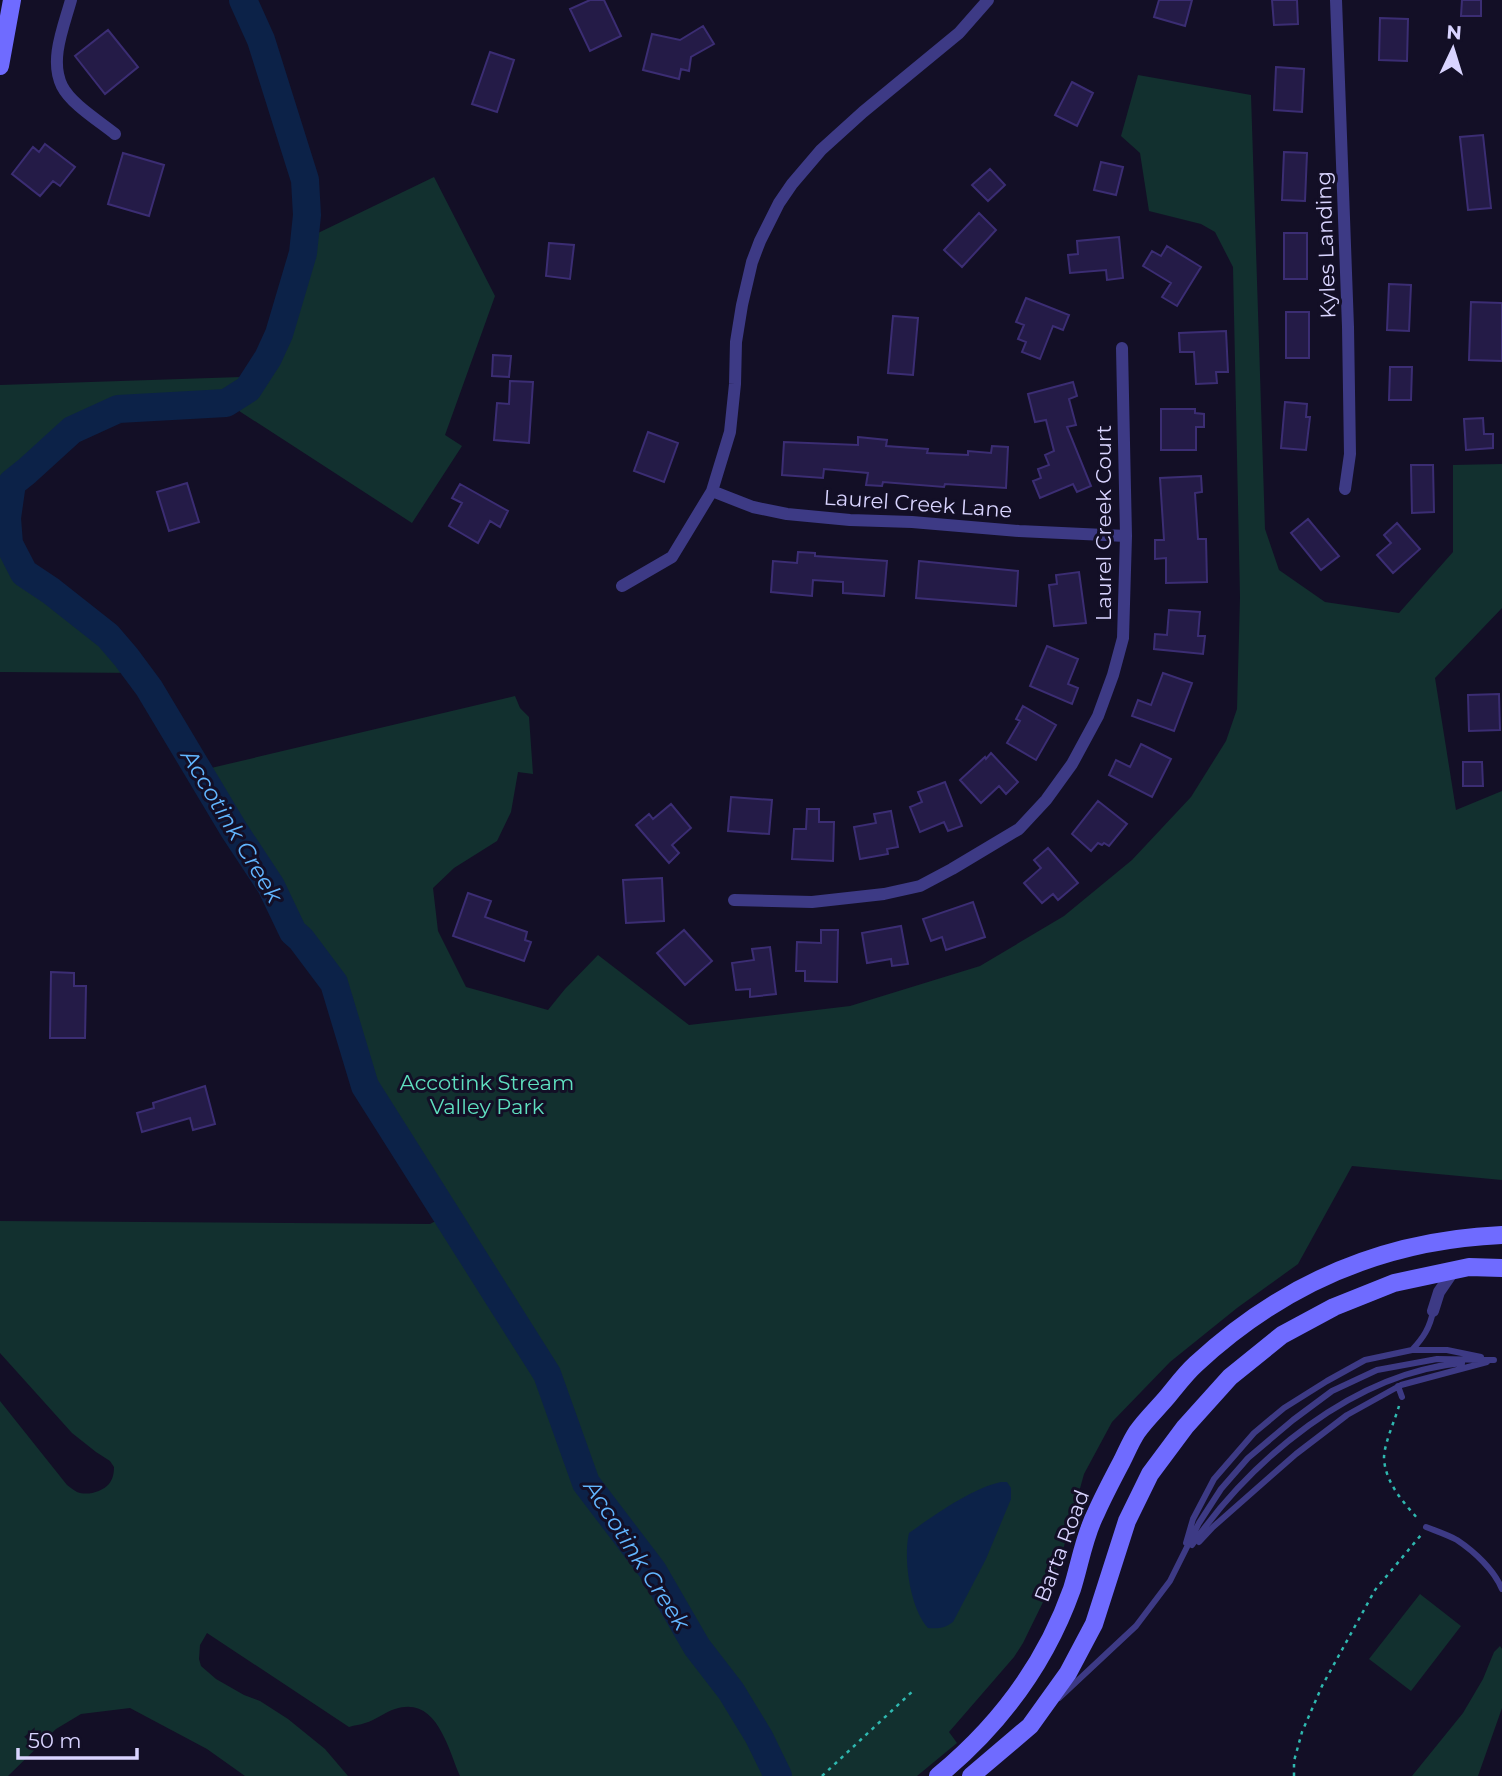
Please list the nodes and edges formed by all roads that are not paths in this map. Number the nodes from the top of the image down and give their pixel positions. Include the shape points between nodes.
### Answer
1 (12, 0) edge
2 (71, 0) edge
3 (988, 0) edge
4 (1336, 0) edge
5 (0, 66) edge
6 (115, 134) dead end
7 (1122, 348) dead end
8 (1345, 489) dead end
9 (712, 491) junction
10 (1126, 536) junction
11 (621, 586) dead end
12 (734, 900) dead end
13 (1502, 1235) edge
14 (1502, 1268) edge
15 (1454, 1270) junction
16 (1433, 1311) joint
17 (1412, 1350) junction
18 (1494, 1360) junction
19 (1502, 1365) edge
20 (1398, 1386) junction
21 (1402, 1398) road end
22 (1426, 1527) road end
23 (1181, 1561) junction
24 (1502, 1589) edge
25 (1030, 1726) junction
26 (938, 1776) edge
27 (971, 1776) edge

1 - 5 street
2 - 6 street via 58,52 62,86
3 - 9 street via 959,33 821,150 769,220 742,305 730,432
4 - 8 street, Kyles Landing via 1348,327 1350,454
7 - 10 street, Laurel Creek Court
9 - 10 street, Laurel Creek Lane via 753,507 800,515
9 - 11 street via 671,558
10 - 12 street, Laurel Creek Court via 1123,638 1102,706 1072,764 1018,829 920,886 812,902
13 - 26 street, Barta Road via 1431,1242 1338,1270 1249,1319 1195,1365 1136,1433 1094,1516 1071,1590 1026,1683 962,1756
14 - 15 street
15 - 16 street
15 - 25 street via 1394,1283 1334,1307 1282,1335 1230,1377 1150,1474 1127,1521 1094,1624 1068,1673
16 - 17 lane via 1431,1324
17 - 18 lane via 1447,1350
17 - 23 lane via 1365,1360 1284,1408 1254,1433 1214,1479 1194,1519
18 - 19 lane
18 - 20 lane
18 - 23 lane via 1430,1368 1338,1405 1271,1455 1209,1520
18 - 23 lane via 1437,1359 1377,1370 1332,1391 1248,1458 1221,1489
20 - 21 lane
20 - 23 lane via 1309,1443
22 - 24 lane via 1457,1540 1497,1578
23 - 25 lane via 1136,1626
25 - 27 street

